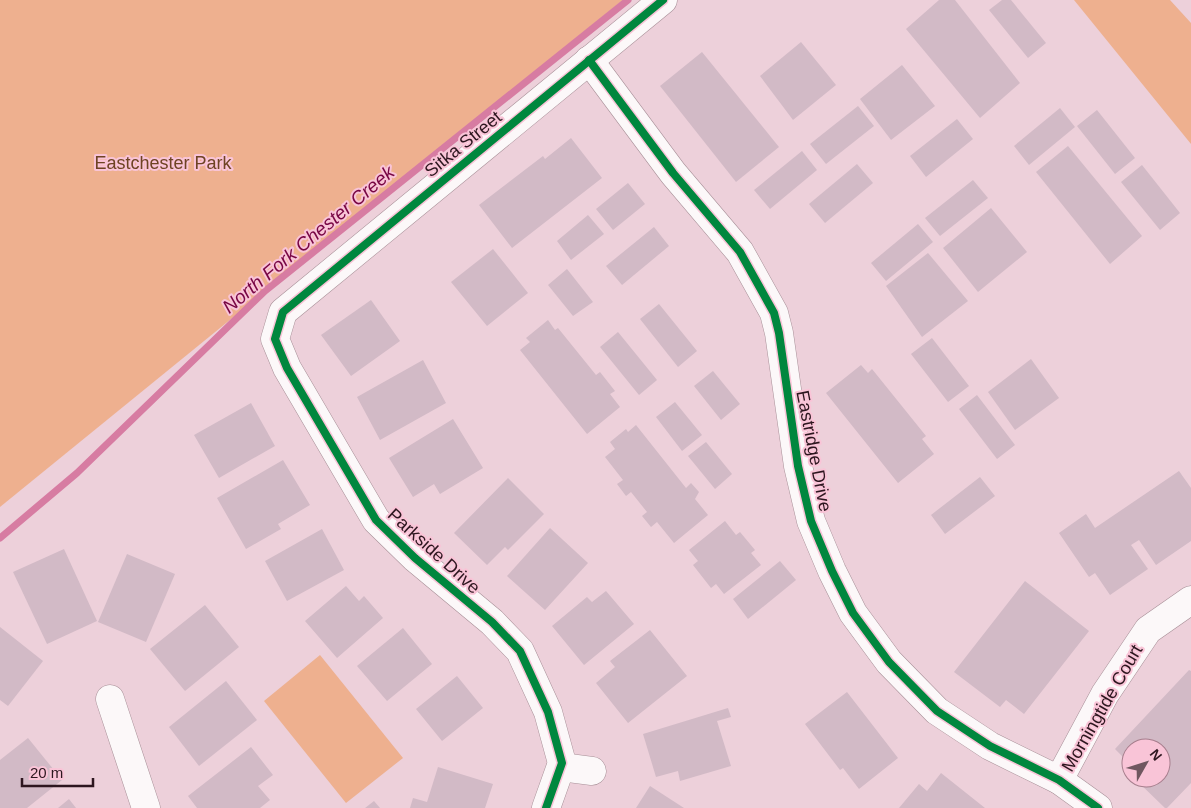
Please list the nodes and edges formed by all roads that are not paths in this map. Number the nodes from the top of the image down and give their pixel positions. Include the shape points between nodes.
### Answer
1 (663, 0) edge
2 (589, 60) junction
3 (283, 312) joint
4 (1191, 600) edge
5 (110, 698) dead end
6 (561, 766) junction
7 (592, 770) dead end
8 (1059, 780) junction
9 (146, 808) edge
10 (546, 808) edge
11 (1098, 808) edge

1 - 2 street, Sitka Street
2 - 3 street, Sitka Street
2 - 8 street, Eastridge Drive via 673,172 740,252 774,313 798,466 811,521 853,613 889,662 937,711 990,746
3 - 6 street, Parkside Drive via 275,339 286,368 376,520 520,650 548,712
4 - 8 street, Morningtide Court via 1148,630 1105,694
5 - 9 street
6 - 7 street
6 - 10 street
8 - 11 street, Eastridge Drive

